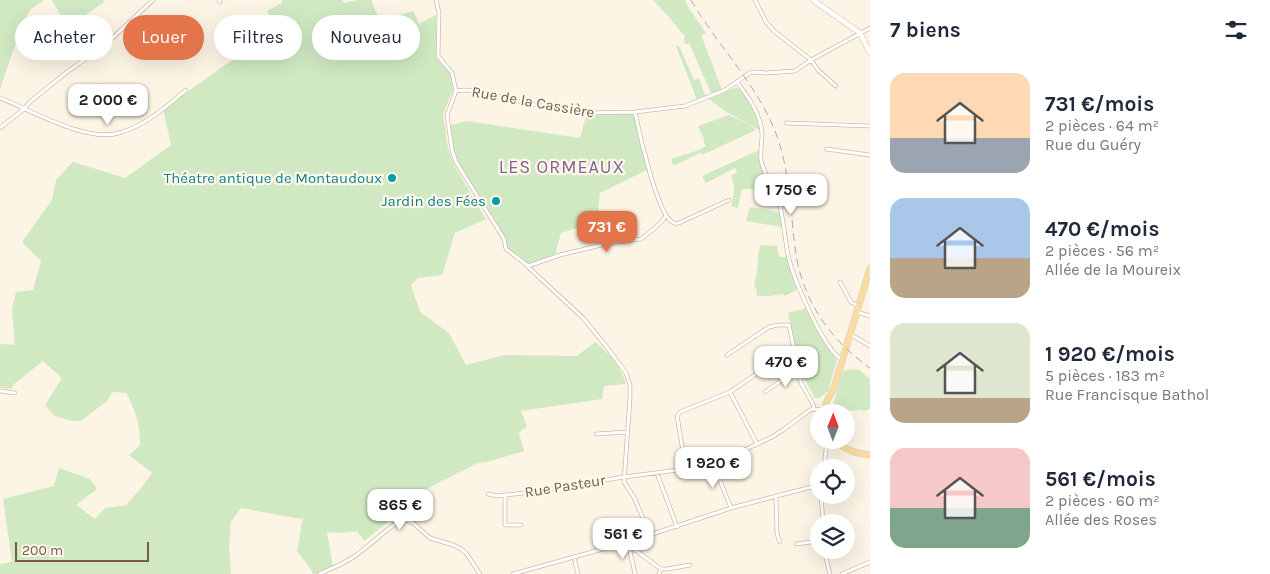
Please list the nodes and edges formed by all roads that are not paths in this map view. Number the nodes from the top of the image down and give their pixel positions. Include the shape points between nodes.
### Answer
1 (153, 0) edge
2 (436, 0) edge
3 (755, 0) edge
4 (813, 0) edge
5 (870, 28) edge
6 (860, 33) junction
7 (870, 53) edge
8 (810, 60) junction
9 (738, 82) junction
10 (836, 86) dead end
11 (186, 90) dead end
12 (456, 91) junction
13 (0, 98) edge
14 (24, 109) junction
15 (635, 112) junction
16 (786, 123) dead end
17 (870, 126) edge
18 (0, 128) edge
19 (826, 149) dead end
20 (870, 155) edge
21 (729, 200) dead end
22 (666, 215) junction
23 (528, 266) junction
24 (870, 268) edge
25 (840, 282) dead end
26 (858, 309) junction
27 (870, 316) edge
28 (850, 333) junction
29 (870, 346) edge
30 (794, 348) junction
31 (727, 355) dead end
32 (842, 360) junction
33 (798, 369) junction
34 (0, 391) edge
35 (730, 392) junction
36 (764, 392) dead end
37 (15, 393) dead end
38 (813, 404) edge
39 (830, 404) edge
40 (810, 410) edge
41 (627, 432) junction
42 (596, 434) dead end
43 (757, 444) junction
44 (845, 449) edge
45 (852, 449) edge
46 (858, 453) junction
47 (870, 454) edge
48 (713, 463) junction
49 (686, 469) junction
50 (657, 473) junction
51 (624, 477) junction
52 (810, 487) edge
53 (488, 494) dead end
54 (505, 496) junction
55 (776, 496) junction
56 (731, 508) junction
57 (521, 525) dead end
58 (677, 527) junction
59 (650, 536) junction
60 (631, 542) junction
61 (780, 542) dead end
62 (810, 542) edge
63 (796, 544) dead end
64 (574, 557) junction
65 (826, 559) edge
66 (870, 562) edge
67 (690, 565) dead end
68 (661, 569) junction
69 (319, 574) edge
70 (480, 574) edge
71 (512, 574) edge
72 (578, 574) edge
73 (635, 574) edge
74 (659, 574) edge
75 (830, 574) edge
76 (842, 574) edge

1 - 14 street via 104,46 30,101
2 - 12 street via 439,13 438,56 452,73
3 - 8 street via 774,31
4 - 6 street
5 - 6 street
6 - 7 street
6 - 8 street
8 - 9 street, Rue de la Cassière via 795,71 751,72
8 - 10 street
9 - 15 street, Rue de la Cassière via 692,104
9 - 32 street via 760,123 761,159 780,206 793,272 814,320
11 - 14 street via 133,128 103,136 82,132
12 - 15 street, Rue de la Cassière via 476,91 587,113
12 - 23 street via 447,115 456,162 504,239 506,249
13 - 14 street
14 - 18 street
15 - 22 street via 653,183
16 - 17 street
19 - 20 street
21 - 22 street via 675,224
22 - 23 street via 641,240 610,243
23 - 41 street via 583,318 626,372 630,385
24 - 26 main road
25 - 26 street via 850,302
26 - 27 street
26 - 28 main road
28 - 29 street
28 - 32 main road
30 - 31 street via 789,325 778,325 769,327
30 - 33 street
30 - 35 street
32 - 39 main road
33 - 36 street
33 - 38 street via 801,383
34 - 37 street
35 - 43 street
35 - 49 street via 677,416
40 - 43 street, Rue Pasteur
41 - 42 street
41 - 51 street
43 - 48 street, Rue Pasteur
44 - 46 main road
45 - 46 main road
46 - 47 main road
48 - 49 street, Rue Pasteur
48 - 56 street
49 - 50 street, Rue Pasteur
50 - 51 street, Rue Pasteur
50 - 58 street
51 - 54 street, Rue Pasteur
51 - 59 street
52 - 55 street
53 - 54 street, Rue Pasteur
54 - 57 street, Rue Pasteur via 505,524
55 - 56 street
55 - 61 street
56 - 58 street
58 - 59 street
59 - 60 street
60 - 64 street
60 - 68 street via 635,550
60 - 73 street
62 - 63 street
64 - 71 street
64 - 72 street
65 - 75 street
66 - 76 street
67 - 68 street
68 - 74 street
69 - 70 street via 352,558 403,519 414,523 430,538 461,549

